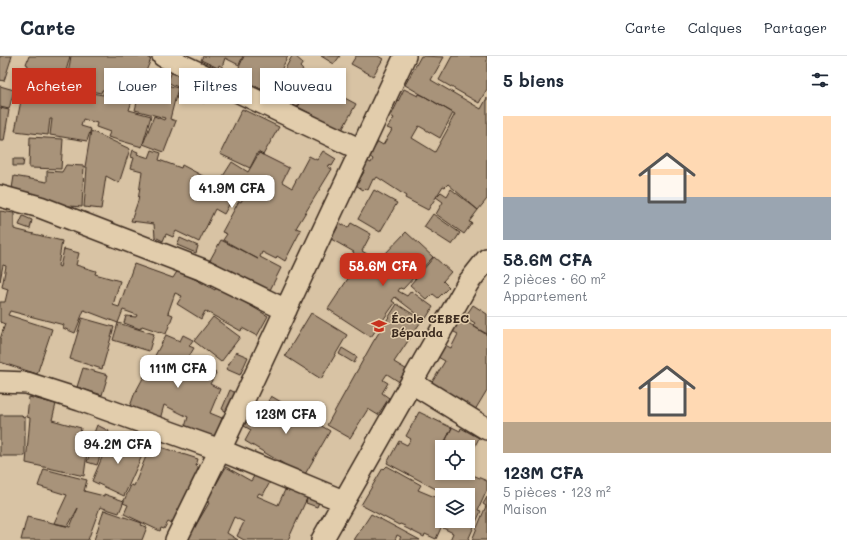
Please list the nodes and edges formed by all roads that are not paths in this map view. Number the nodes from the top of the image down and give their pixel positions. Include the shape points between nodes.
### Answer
1 (163, 56) edge
2 (405, 56) edge
3 (361, 150) junction
4 (0, 196) edge
5 (487, 259) edge
6 (286, 310) junction
7 (0, 382) edge
8 (412, 383) junction
9 (487, 429) edge
10 (220, 450) junction
11 (343, 501) junction
12 (176, 540) edge
13 (322, 540) edge

1 - 3 street
2 - 3 street
3 - 6 street
4 - 6 street via 40,207 199,268
5 - 8 street via 468,283
6 - 10 street
7 - 10 street via 34,385
8 - 9 street
8 - 11 street
10 - 11 street
10 - 12 street
11 - 13 street

